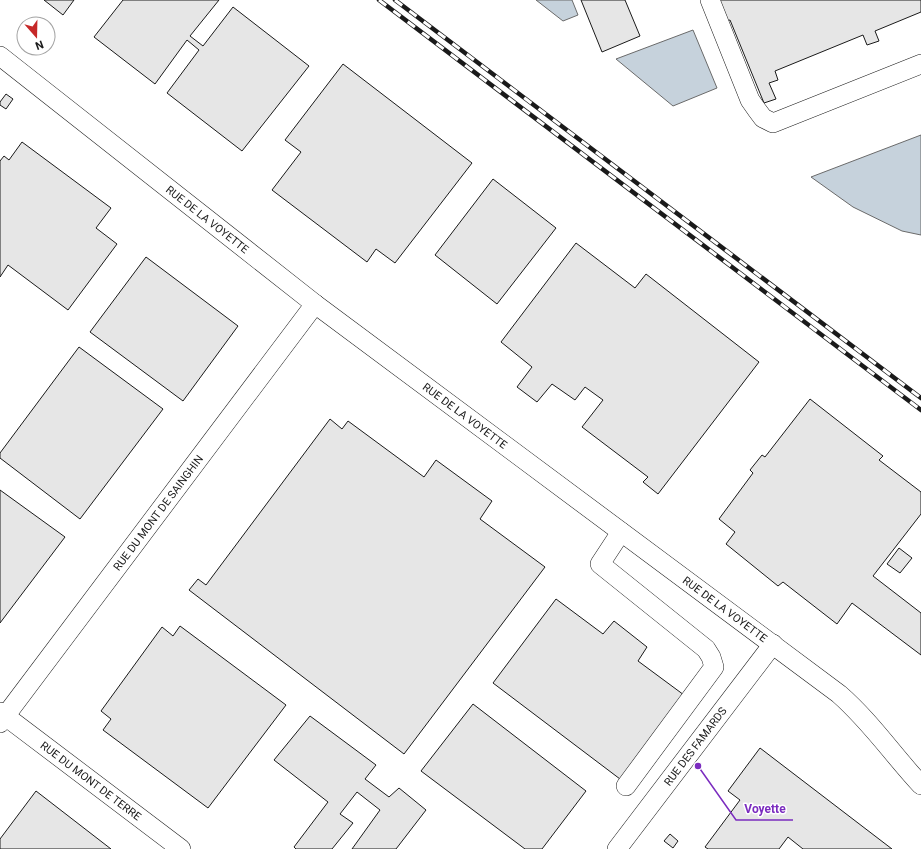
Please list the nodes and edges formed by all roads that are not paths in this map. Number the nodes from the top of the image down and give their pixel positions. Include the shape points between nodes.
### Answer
1 (710, 0) edge
2 (0, 56) edge
3 (921, 64) edge
4 (315, 304) junction
5 (621, 532) junction
6 (773, 644) junction
7 (2, 717) edge
8 (921, 785) edge
9 (626, 786) dead end
10 (181, 849) edge
11 (617, 849) edge

1 - 3 street via 750,100 763,118 773,123
2 - 4 street, RUE DE LA VOYETTE
4 - 5 street, RUE DE LA VOYETTE
4 - 7 street, RUE DU MONT DE SAINGHIN
5 - 6 street, RUE DE LA VOYETTE
5 - 9 street via 600,564 706,649 714,667
6 - 8 street, RUE DE LA VOYETTE via 851,705
6 - 11 street, RUE DES FAMARDS
7 - 10 street, RUE DU MONT DE TERRE

